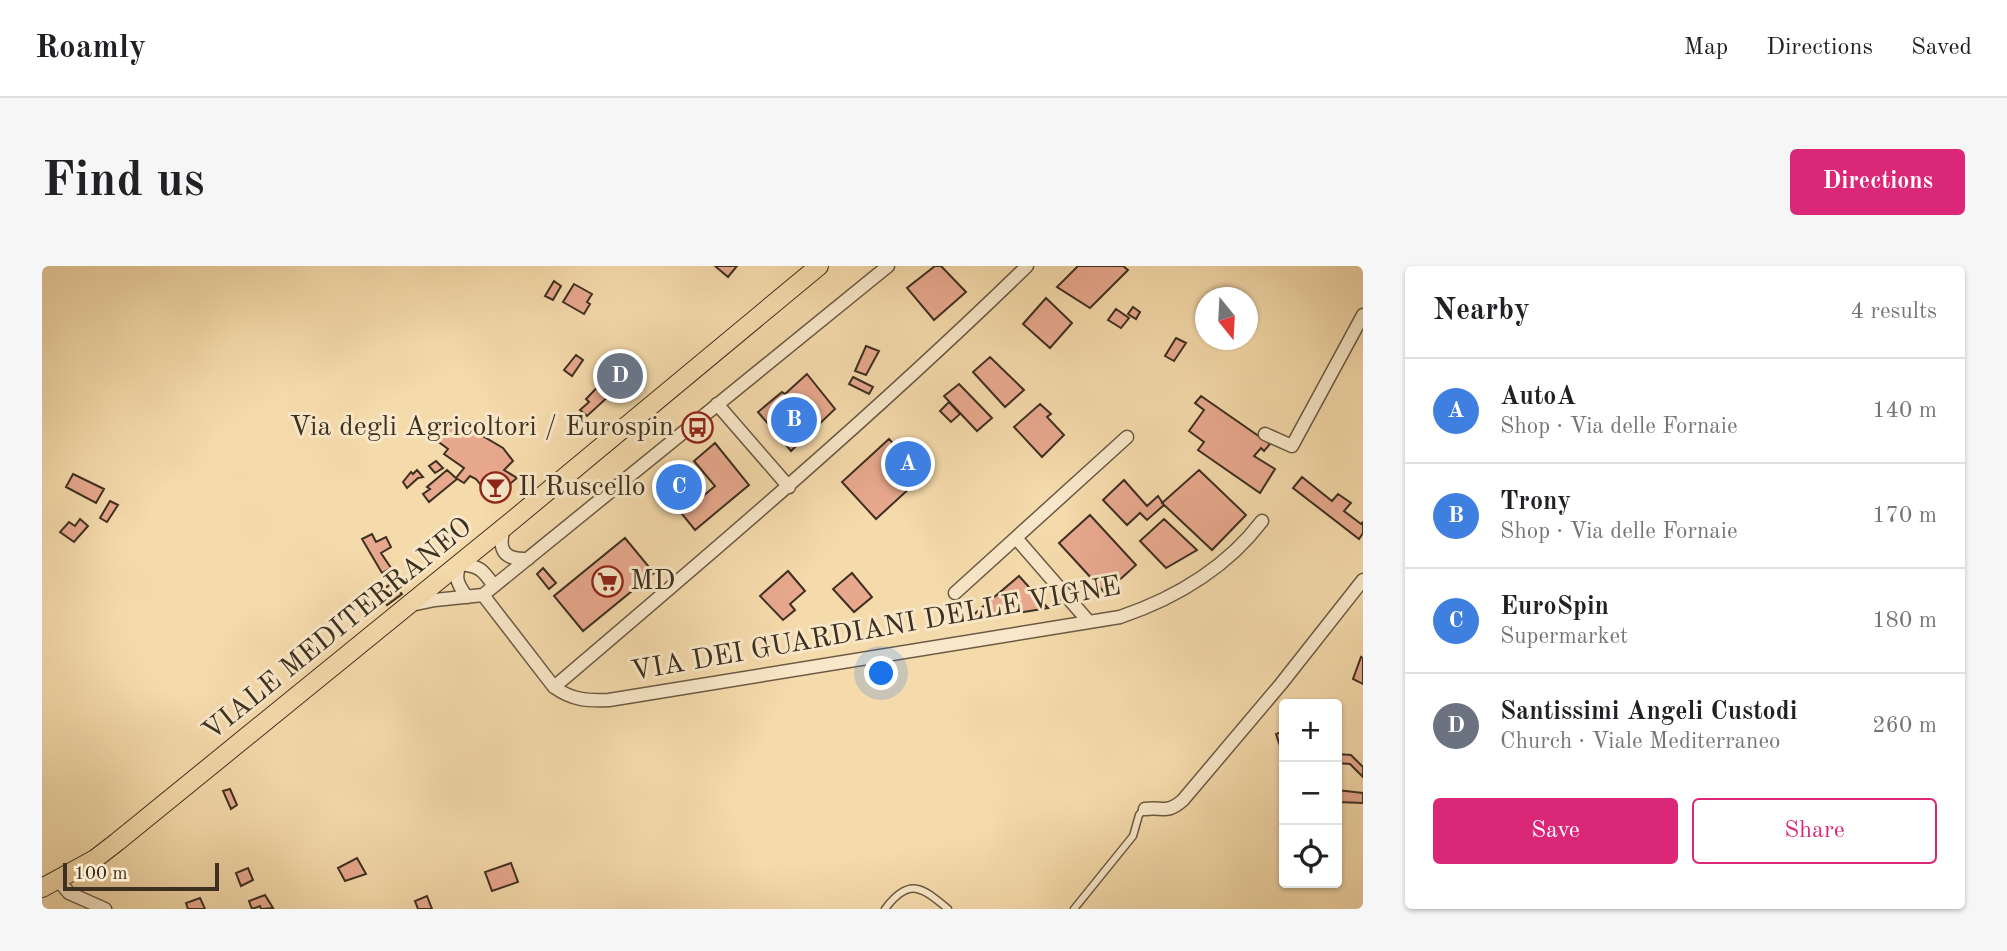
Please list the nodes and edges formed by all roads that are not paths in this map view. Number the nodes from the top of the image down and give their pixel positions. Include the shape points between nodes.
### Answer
1 (819, 266) edge
2 (888, 266) edge
3 (1027, 266) edge
4 (1363, 315) edge
5 (717, 404) junction
6 (1265, 434) dead end
7 (1127, 437) dead end
8 (789, 487) junction
9 (1262, 521) dead end
10 (504, 528) junction
11 (1016, 538) junction
12 (488, 541) junction
13 (528, 559) junction
14 (460, 564) junction
15 (484, 571) junction
16 (1363, 580) edge
17 (494, 586) junction
18 (955, 593) dead end
19 (483, 595) junction
20 (467, 597) junction
21 (406, 607) junction
22 (1089, 622) junction
23 (554, 687) junction
24 (1145, 809) joint
25 (50, 884) edge
26 (105, 909) edge
27 (885, 909) edge
28 (948, 909) edge
29 (1074, 909) edge

1 - 10 main road, VIALE MEDITERRANEO
2 - 5 street
3 - 8 street
4 - 6 street via 1292,446
5 - 8 street
5 - 13 street
7 - 11 street
8 - 23 street
9 - 22 street, VIA DEI GUARDIANI DELLE VIGNE via 1244,544 1193,584 1149,607
10 - 12 main road, VIALE MEDITERRANEO
10 - 13 street via 500,541 506,554
11 - 18 street
11 - 22 street
12 - 14 main road, VIALE MEDITERRANEO
12 - 15 street
13 - 17 street
14 - 15 street
14 - 20 street via 455,574
14 - 21 main road, VIALE MEDITERRANEO
15 - 17 street
16 - 24 street via 1183,800 1165,811
17 - 19 street
19 - 20 street
19 - 23 street
20 - 21 street
21 - 25 main road, VIALE MEDITERRANEO via 117,842
22 - 23 street, VIA DEI GUARDIANI DELLE VIGNE via 609,700 568,697
24 - 29 lane via 1133,836
25 - 26 street
27 - 28 lane via 897,894 912,888 920,888

